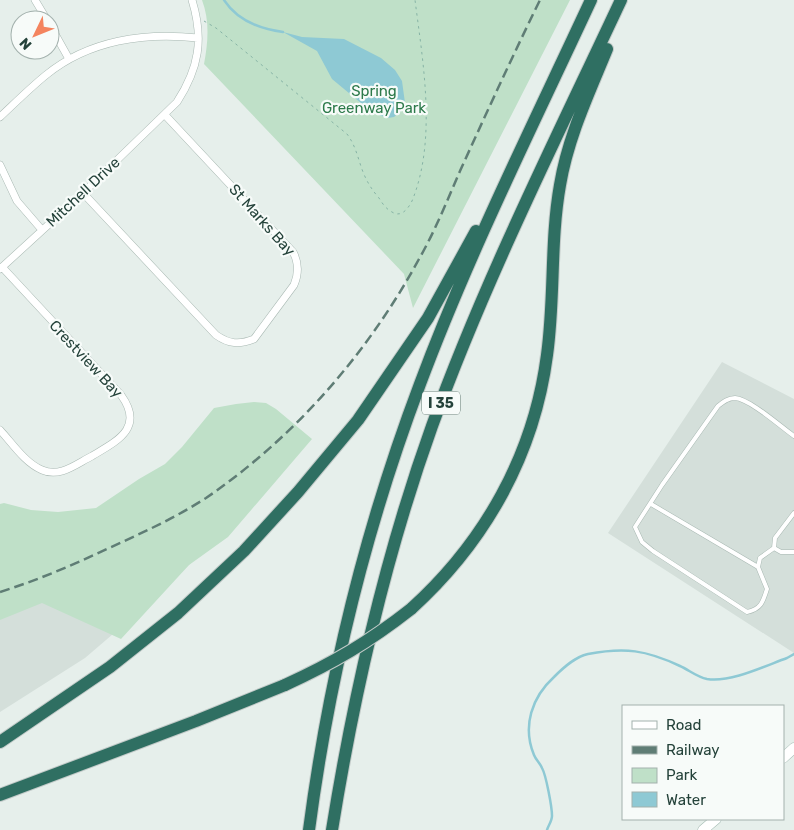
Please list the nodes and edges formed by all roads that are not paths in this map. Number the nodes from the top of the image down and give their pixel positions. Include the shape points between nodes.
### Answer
1 (192, 0) edge
2 (591, 0) edge
3 (620, 0) edge
4 (627, 0) edge
5 (198, 38) junction
6 (60, 43) edge
7 (69, 59) junction
8 (165, 115) junction
9 (0, 117) edge
10 (0, 165) edge
11 (83, 193) junction
12 (498, 201) junction
13 (42, 230) junction
14 (1, 268) edge
15 (0, 430) edge
16 (794, 436) edge
17 (651, 504) junction
18 (794, 513) edge
19 (774, 548) junction
20 (794, 552) edge
21 (758, 567) junction
22 (0, 742) edge
23 (794, 748) edge
24 (784, 757) edge
25 (0, 795) edge
26 (715, 820) edge
27 (309, 830) edge
28 (332, 830) edge
29 (704, 830) edge

1 - 5 street, Mitchell Drive via 198,20
2 - 12 highway, I 35
3 - 28 highway, I 35 via 488,285 407,499 382,584 354,707
4 - 25 highway, bridge via 580,115 560,183 547,354 531,428 517,466 483,528 444,577 411,610 361,646 326,666 196,721
5 - 7 street via 145,36 98,46
5 - 8 street, Mitchell Drive via 197,55 186,88
6 - 7 street
7 - 9 street via 47,74
8 - 11 street, Mitchell Drive
8 - 11 street, St Marks Bay via 297,260 294,285 254,339 234,344 216,335
10 - 13 street via 17,201
11 - 13 street, Mitchell Drive
12 - 22 highway via 385,383 320,466 260,534 151,635 71,695
12 - 27 highway, I 35 via 423,377 374,523 354,595 325,727
13 - 14 street, Mitchell Drive
14 - 15 street, Crestview Bay via 121,396 130,413 129,424 119,440 62,472 34,466
16 - 17 lane via 747,401 725,400
17 - 21 lane
17 - 21 lane via 635,528 642,542 747,612 756,610 763,602 767,589
18 - 19 lane via 775,538
19 - 20 lane via 780,552
19 - 21 lane via 760,558
23 - 24 street
26 - 29 street

